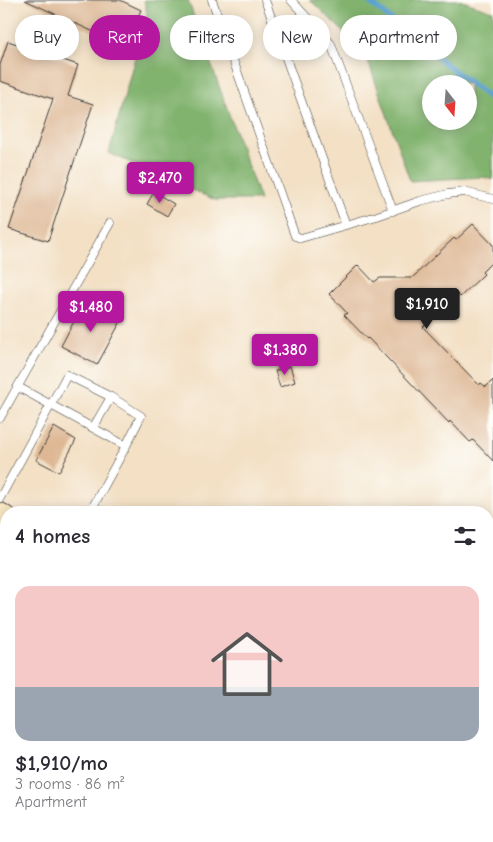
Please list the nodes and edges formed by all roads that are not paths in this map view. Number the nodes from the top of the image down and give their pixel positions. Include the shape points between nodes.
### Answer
1 (212, 0) edge
2 (265, 0) edge
3 (291, 0) edge
4 (493, 199) edge
5 (393, 211) junction
6 (110, 223) dead end
7 (346, 225) junction
8 (18, 387) junction
9 (111, 397) junction
10 (52, 406) junction
11 (0, 418) edge
12 (93, 428) junction
13 (126, 446) junction
14 (0, 498) edge
15 (93, 506) edge

1 - 7 lane via 295,236 301,238
2 - 7 lane
3 - 5 lane via 331,44
4 - 5 lane via 464,192 420,201
5 - 7 lane
6 - 8 lane
8 - 10 lane
8 - 11 lane
9 - 10 lane via 67,375
9 - 12 lane
9 - 13 lane via 141,416
10 - 12 lane
10 - 14 lane
12 - 13 lane
13 - 15 lane

